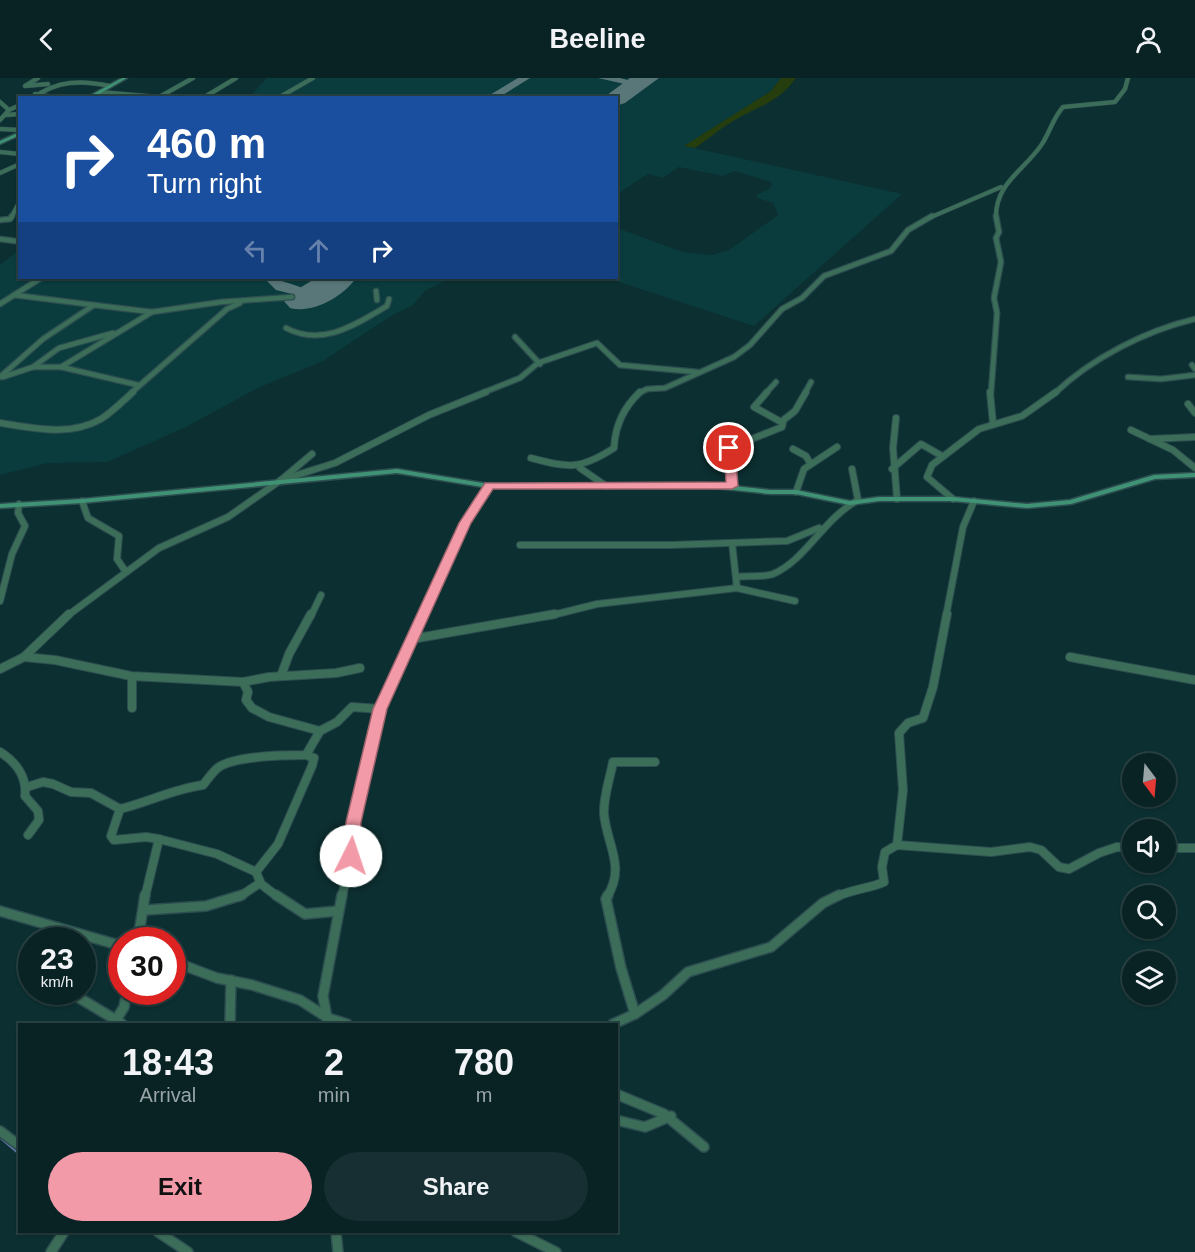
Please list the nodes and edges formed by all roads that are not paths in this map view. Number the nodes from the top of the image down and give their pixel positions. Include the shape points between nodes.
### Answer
1 (38, 78) edge
2 (125, 78) edge
3 (193, 78) edge
4 (236, 78) edge
5 (313, 78) edge
6 (1128, 78) edge
7 (66, 79) edge
8 (56, 83) junction
9 (110, 86) junction
10 (100, 92) junction
11 (34, 96) edge
12 (92, 96) edge
13 (147, 96) edge
14 (161, 96) edge
15 (206, 96) edge
16 (282, 96) edge
17 (0, 102) edge
18 (18, 106) edge
19 (9, 110) junction
20 (18, 114) edge
21 (6, 115) junction
22 (0, 120) edge
23 (0, 129) edge
24 (18, 134) edge
25 (0, 143) edge
26 (0, 152) edge
27 (18, 154) edge
28 (18, 165) edge
29 (2, 171) edge
30 (1001, 187) junction
31 (18, 205) edge
32 (0, 220) edge
33 (0, 239) edge
34 (15, 241) dead end
35 (39, 279) edge
36 (376, 291) dead end
37 (14, 295) junction
38 (292, 297) dead end
39 (389, 299) dead end
40 (377, 300) dead end
41 (245, 301) junction
42 (0, 304) edge
43 (94, 305) junction
44 (152, 312) junction
45 (1195, 319) edge
46 (286, 328) dead end
47 (118, 332) junction
48 (515, 338) dead end
49 (593, 343) dead end
50 (550, 358) junction
51 (540, 364) junction
52 (33, 367) junction
53 (61, 367) junction
54 (701, 372) junction
55 (1195, 375) edge
56 (1128, 377) dead end
57 (0, 378) edge
58 (776, 382) dead end
59 (812, 382) dead end
60 (138, 385) junction
61 (1188, 404) dead end
62 (1195, 413) edge
63 (896, 418) dead end
64 (782, 422) junction
65 (0, 423) edge
66 (993, 423) junction
67 (1131, 430) dead end
68 (1195, 437) edge
69 (1148, 439) junction
70 (837, 447) dead end
71 (793, 449) dead end
72 (312, 454) dead end
73 (942, 456) junction
74 (531, 459) dead end
75 (810, 463) junction
76 (580, 468) junction
77 (1195, 468) edge
78 (852, 470) dead end
79 (892, 470) junction
80 (1195, 475) edge
81 (281, 480) junction
82 (489, 486) junction
83 (606, 486) junction
84 (732, 486) junction
85 (796, 492) junction
86 (897, 499) junction
87 (953, 499) junction
88 (82, 501) junction
89 (974, 501) junction
90 (850, 503) junction
91 (19, 504) junction
92 (0, 506) edge
93 (819, 528) junction
94 (732, 543) junction
95 (520, 545) dead end
96 (126, 572) junction
97 (736, 578) junction
98 (737, 588) junction
99 (321, 595) dead end
100 (1, 596) edge
101 (795, 601) dead end
102 (412, 639) junction
103 (24, 657) junction
104 (1070, 657) dead end
105 (360, 668) dead end
106 (0, 669) edge
107 (281, 676) junction
108 (132, 677) junction
109 (1195, 680) edge
110 (243, 682) junction
111 (132, 708) dead end
112 (380, 709) junction
113 (320, 731) junction
114 (0, 752) edge
115 (306, 755) junction
116 (655, 762) dead end
117 (27, 787) junction
118 (120, 809) junction
119 (28, 835) dead end
120 (159, 839) junction
121 (897, 845) junction
122 (1122, 847) edge
123 (1176, 848) edge
124 (1195, 848) edge
125 (256, 872) junction
126 (260, 884) junction
127 (145, 910) junction
128 (0, 911) edge
129 (338, 911) junction
130 (141, 927) edge
131 (108, 942) edge
132 (186, 966) edge
133 (231, 980) junction
134 (91, 1005) edge
135 (124, 1005) edge
136 (635, 1014) junction
137 (328, 1021) edge
138 (119, 1022) edge
139 (230, 1023) edge
140 (615, 1023) edge
141 (618, 1095) edge
142 (671, 1116) junction
143 (618, 1121) edge
144 (0, 1131) edge
145 (18, 1144) edge
146 (704, 1147) dead end
147 (63, 1233) edge
148 (160, 1233) edge
149 (336, 1233) edge
150 (518, 1233) edge
151 (51, 1252) edge
152 (188, 1252) edge
153 (338, 1252) edge
154 (556, 1252) edge

1 - 8 street via 25,86
2 - 9 street
3 - 14 street
4 - 15 street
5 - 16 street
6 - 30 street via 1115,102 1063,107 1041,146
7 - 8 street
7 - 9 street
8 - 11 street
9 - 10 street
10 - 12 street
10 - 13 street
17 - 19 street
18 - 19 street
19 - 21 street
20 - 21 street
21 - 22 street
23 - 24 street
24 - 25 street
26 - 27 street
28 - 29 street
30 - 54 street via 917,224 893,244 891,251 824,276 802,298 782,309 750,345
30 - 66 street via 996,222 1001,262 994,298 997,333 990,387
31 - 32 street via 10,219
33 - 34 street
35 - 37 street
36 - 40 street
37 - 42 street
37 - 43 street
38 - 41 street
39 - 46 street via 387,306 345,330 309,337
41 - 44 street
41 - 60 street via 227,309
43 - 44 street
43 - 57 street via 43,339
44 - 47 street
45 - 66 street via 1162,327 1074,374 1022,416
47 - 52 street via 84,339 41,357
47 - 53 street
48 - 51 street
49 - 51 street
50 - 51 street
50 - 54 street via 597,343 620,365
50 - 81 street via 520,378 429,415 335,463
52 - 53 street
52 - 57 street
53 - 60 street
54 - 76 street via 665,388 640,392 615,430 614,448
55 - 56 street
58 - 64 street via 754,407
59 - 64 street via 795,411
60 - 65 street via 91,425 56,431
61 - 62 street
63 - 79 street
64 - 84 street via 782,427 729,448
66 - 73 street
67 - 69 street
68 - 69 street
69 - 77 street via 1173,450
70 - 75 street
71 - 75 street
72 - 81 street
73 - 79 street via 921,444
73 - 87 street via 927,477
74 - 76 street
75 - 85 street via 799,477
76 - 83 street
78 - 90 street via 858,500
79 - 86 street
80 - 89 street via 1154,477 1071,502 1027,506
81 - 82 street via 397,471
81 - 88 street
81 - 96 street via 228,517 159,548
82 - 83 street
82 - 102 street via 465,523
83 - 84 street
84 - 85 street
85 - 90 street
86 - 87 street
86 - 90 street
87 - 89 street
88 - 91 street
88 - 96 street via 88,518 119,536 117,559
89 - 121 street via 963,527 933,687 923,718 908,723 898,733 903,790
90 - 93 street
91 - 92 street
91 - 100 street via 18,513 25,526 12,554
93 - 94 street via 786,540
93 - 97 street via 798,555 773,574
94 - 95 street
94 - 97 street
96 - 103 street via 74,609
97 - 98 street
98 - 101 street
98 - 102 street via 597,604 531,620
99 - 107 street via 292,645
102 - 112 street
103 - 106 street
103 - 108 street via 44,656
104 - 109 street
105 - 107 street
107 - 110 street
108 - 110 street
108 - 111 street
110 - 113 street via 249,706 261,714
112 - 113 street via 352,707
112 - 129 street via 353,822 351,856
113 - 115 street
114 - 117 street via 16,765
115 - 118 street via 276,755 227,764 203,784
115 - 125 street via 314,758 312,766 286,830
116 - 136 street via 613,762 604,813 616,882 606,899
117 - 118 street via 43,782 53,784 71,792 91,794
117 - 119 street via 25,796 38,811 39,820
118 - 120 street via 111,836 114,840
120 - 125 street via 217,854
120 - 127 street via 147,881
121 - 122 street via 991,852 1030,847 1041,850 1059,867 1069,869 1099,853
121 - 136 street via 885,852 884,882 878,887 850,890 823,903 771,947 688,972
123 - 124 street
125 - 126 street
126 - 127 street via 251,893 231,899 186,909
126 - 129 street via 294,912 319,916
127 - 130 street
128 - 131 street
129 - 137 street via 323,996
132 - 133 street
133 - 137 street via 300,1000
133 - 139 street
134 - 138 street
135 - 138 street
136 - 140 street
141 - 142 street via 647,1103
142 - 143 street via 648,1128
142 - 146 street
144 - 145 street
147 - 151 street
148 - 152 street
149 - 153 street
150 - 154 street

